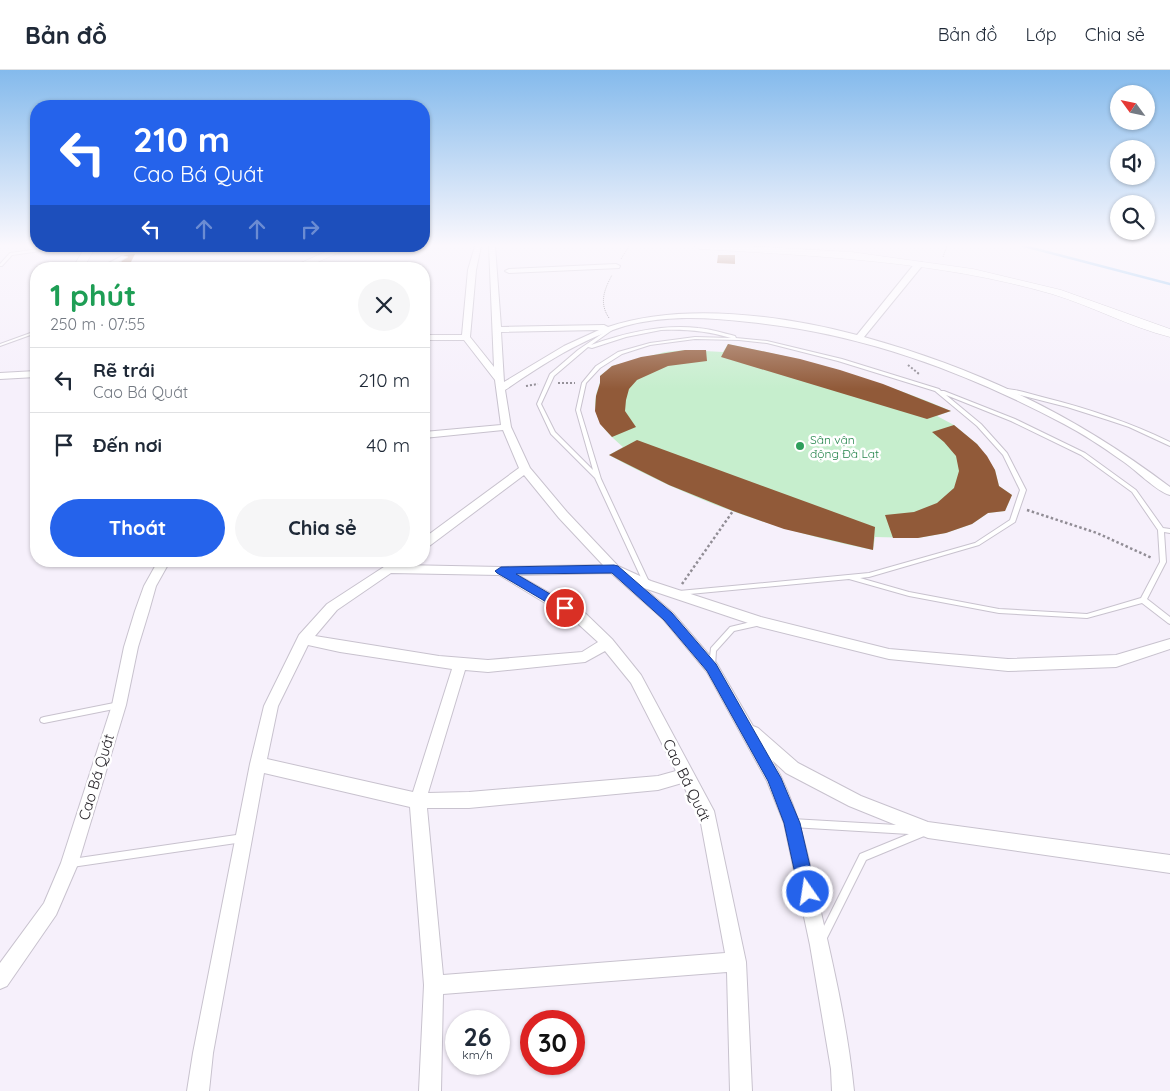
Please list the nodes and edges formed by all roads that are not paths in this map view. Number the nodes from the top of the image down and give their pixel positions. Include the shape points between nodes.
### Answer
1 (470, 294) edge
2 (494, 294) edge
3 (895, 294) edge
4 (1042, 294) edge
5 (1062, 294) edge
6 (615, 326) junction
7 (496, 330) junction
8 (1170, 333) edge
9 (30, 334) edge
10 (466, 337) junction
11 (430, 338) edge
12 (859, 338) junction
13 (739, 339) junction
14 (1170, 340) edge
15 (0, 345) edge
16 (580, 351) junction
17 (30, 374) edge
18 (0, 376) edge
19 (499, 379) junction
20 (500, 389) junction
21 (937, 390) junction
22 (1002, 390) junction
23 (506, 426) junction
24 (430, 434) edge
25 (1170, 444) edge
26 (525, 469) junction
27 (598, 479) junction
28 (1170, 492) edge
29 (1161, 530) junction
30 (1170, 531) edge
31 (430, 540) edge
32 (161, 567) edge
33 (391, 567) edge
34 (430, 567) edge
35 (614, 569) junction
36 (501, 571) junction
37 (848, 577) junction
38 (647, 584) junction
39 (675, 594) junction
40 (1143, 600) junction
41 (1170, 621) edge
42 (760, 622) junction
43 (304, 639) junction
44 (607, 643) junction
45 (1170, 644) edge
46 (460, 664) junction
47 (712, 668) junction
48 (119, 705) junction
49 (44, 720) dead end
50 (746, 726) junction
51 (258, 764) junction
52 (686, 775) junction
53 (418, 801) junction
54 (792, 823) junction
55 (928, 830) junction
56 (244, 838) junction
57 (69, 864) junction
58 (1170, 864) edge
59 (819, 945) junction
60 (736, 962) junction
61 (0, 979) edge
62 (434, 985) junction
63 (198, 1091) edge
64 (430, 1091) edge
65 (741, 1091) edge
66 (843, 1091) edge

1 - 10 street
2 - 7 street
3 - 12 street
4 - 14 main road
5 - 8 main road
6 - 7 street
6 - 12 street via 695,315 807,326
6 - 16 lane
6 - 20 street via 573,345
7 - 19 street
9 - 15 lane
10 - 11 street
10 - 19 street
12 - 22 street via 941,364
13 - 16 lane via 717,331 669,327 616,336
13 - 21 lane via 767,342 840,360
13 - 27 lane via 695,338 650,344 620,353 598,367 584,383 578,410
16 - 27 lane via 552,375 539,404 552,434
17 - 18 street
19 - 20 street
20 - 23 street
21 - 29 lane via 1013,420 1083,454 1134,491
21 - 37 lane via 979,425 1005,454 1023,490 1013,520 978,544
22 - 25 lane via 1066,404 1117,420
22 - 28 street via 1094,437 1144,470
23 - 24 street
23 - 26 street
26 - 31 street
26 - 35 street
27 - 38 lane
29 - 30 lane
29 - 40 lane via 1163,562
32 - 48 street, Cao Bá Quát via 150,586 130,647
33 - 43 street via 332,606
34 - 36 street
35 - 36 street
35 - 38 street
35 - 47 street via 668,616
36 - 44 street, Cao Bá Quát via 580,617
37 - 39 lane
37 - 40 lane via 909,594 999,611 1087,616
38 - 39 street
39 - 42 street
40 - 41 lane
42 - 45 street via 888,654 1008,665 1116,660
42 - 47 lane via 732,629 713,650
43 - 46 street
43 - 51 street via 270,706
44 - 46 street via 585,657 560,661 488,666
44 - 52 street, Cao Bá Quát via 636,679
46 - 53 street
47 - 50 street
48 - 49 lane
48 - 57 street, Cao Bá Quát
50 - 54 street via 774,778
50 - 55 street via 792,768 855,801
51 - 53 street
51 - 56 street
52 - 53 street via 648,784 469,800
52 - 60 street, Cao Bá Quát via 708,817
53 - 62 street
54 - 55 lane
54 - 59 street
55 - 58 street
55 - 59 lane via 863,857
56 - 57 lane
56 - 63 street
57 - 61 street, Cao Bá Quát via 50,909
59 - 66 street
60 - 62 street
60 - 65 street, Cao Bá Quát
62 - 64 street

